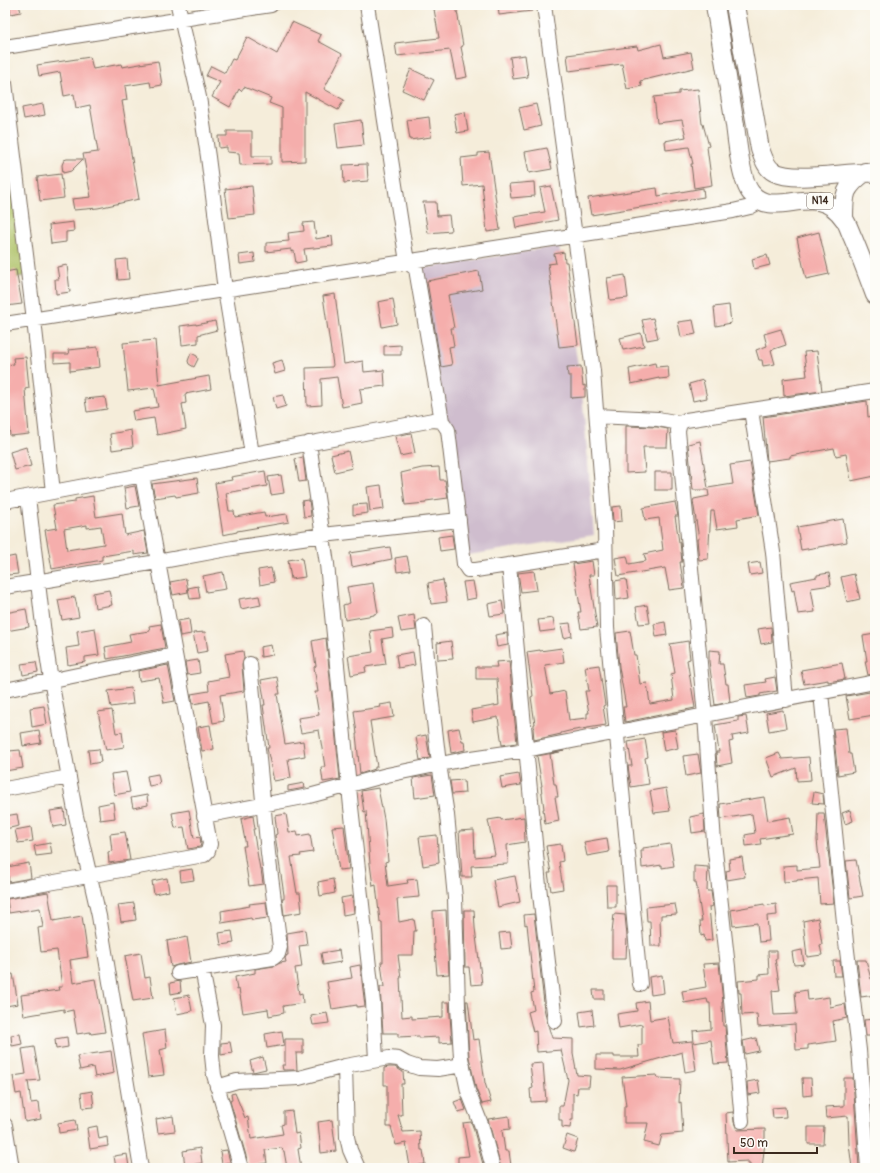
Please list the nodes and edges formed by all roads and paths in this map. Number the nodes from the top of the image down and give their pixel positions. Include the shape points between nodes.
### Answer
1 (178, 5) edge
2 (271, 5) edge
3 (367, 5) edge
4 (544, 5) edge
5 (715, 5) edge
6 (735, 5) edge
7 (180, 19) junction
8 (5, 47) edge
9 (5, 83) edge
10 (870, 173) edge
11 (761, 201) junction
12 (844, 219) junction
13 (575, 236) junction
14 (407, 262) junction
15 (225, 290) junction
16 (875, 295) edge
17 (34, 320) junction
18 (5, 324) edge
19 (875, 391) edge
20 (751, 410) junction
21 (596, 416) junction
22 (442, 421) junction
23 (680, 423) junction
24 (308, 443) junction
25 (252, 454) junction
26 (142, 475) junction
27 (54, 492) junction
28 (28, 497) junction
29 (5, 501) edge
30 (459, 520) junction
31 (323, 535) junction
32 (605, 550) junction
33 (157, 562) junction
34 (509, 565) junction
35 (38, 581) junction
36 (5, 587) edge
37 (424, 626) dead end
38 (174, 655) junction
39 (250, 664) dead end
40 (51, 680) junction
41 (875, 682) edge
42 (5, 690) edge
43 (821, 693) junction
44 (786, 700) junction
45 (706, 716) junction
46 (617, 732) junction
47 (526, 750) junction
48 (439, 764) junction
49 (69, 777) junction
50 (349, 786) junction
51 (5, 789) edge
52 (264, 804) junction
53 (204, 816) junction
54 (90, 875) junction
55 (5, 891) edge
56 (202, 969) junction
57 (178, 973) dead end
58 (640, 984) dead end
59 (555, 1021) dead end
60 (376, 1060) junction
61 (463, 1065) junction
62 (345, 1066) junction
63 (217, 1087) junction
64 (742, 1121) dead end
65 (5, 1125) edge
66 (12, 1168) edge
67 (141, 1168) edge
68 (241, 1168) edge
69 (358, 1168) edge
70 (493, 1168) edge
71 (868, 1168) edge

1 - 7 street
2 - 7 street
3 - 14 street
4 - 13 street
5 - 11 main road via 745,183 750,193
6 - 10 main road via 760,149 765,163 773,172 785,176
7 - 8 street
7 - 15 street via 199,97
9 - 17 street
10 - 12 main road via 854,180 846,190
11 - 12 main road, N14 via 771,204 819,200 833,208
11 - 13 street via 733,211
12 - 16 main road, N14
13 - 14 street
13 - 21 street via 593,372
14 - 15 street
14 - 22 street via 416,269
15 - 17 street
15 - 25 street
17 - 18 street
17 - 27 street
19 - 20 street
20 - 23 street
20 - 44 street via 773,552
21 - 23 street via 658,419
21 - 32 street
22 - 24 street via 433,420
22 - 30 street via 448,430
23 - 45 street via 678,431
24 - 25 street
24 - 31 street
25 - 26 street
26 - 27 street
26 - 33 street
27 - 28 street
28 - 29 street
28 - 35 street
30 - 31 street
30 - 34 street via 464,564 468,570
31 - 33 street
31 - 50 street
32 - 34 street
32 - 46 street via 608,628
33 - 35 street
33 - 38 street
34 - 47 street
35 - 36 street
35 - 40 street
37 - 48 street
38 - 40 street
38 - 53 street
39 - 52 street
40 - 42 street
40 - 49 street
41 - 43 street
43 - 44 street
43 - 71 street via 859,1050
44 - 45 street
45 - 46 street
45 - 64 street via 714,842
46 - 47 street
46 - 58 street
47 - 48 street
47 - 59 street
48 - 50 street
48 - 61 street via 456,898 458,1006
49 - 51 street
49 - 54 street
50 - 52 street
50 - 60 street via 373,1002
52 - 53 street
52 - 56 street via 280,947 278,954 273,958
53 - 54 street via 210,844 204,855
54 - 55 street
54 - 67 street
56 - 57 street
56 - 63 street via 213,1025 212,1056
60 - 61 street via 398,1059 419,1068 438,1069
60 - 62 street
61 - 70 street via 468,1091 482,1124
62 - 63 street via 299,1078 237,1081
62 - 69 street via 347,1137
63 - 68 street
65 - 66 street

